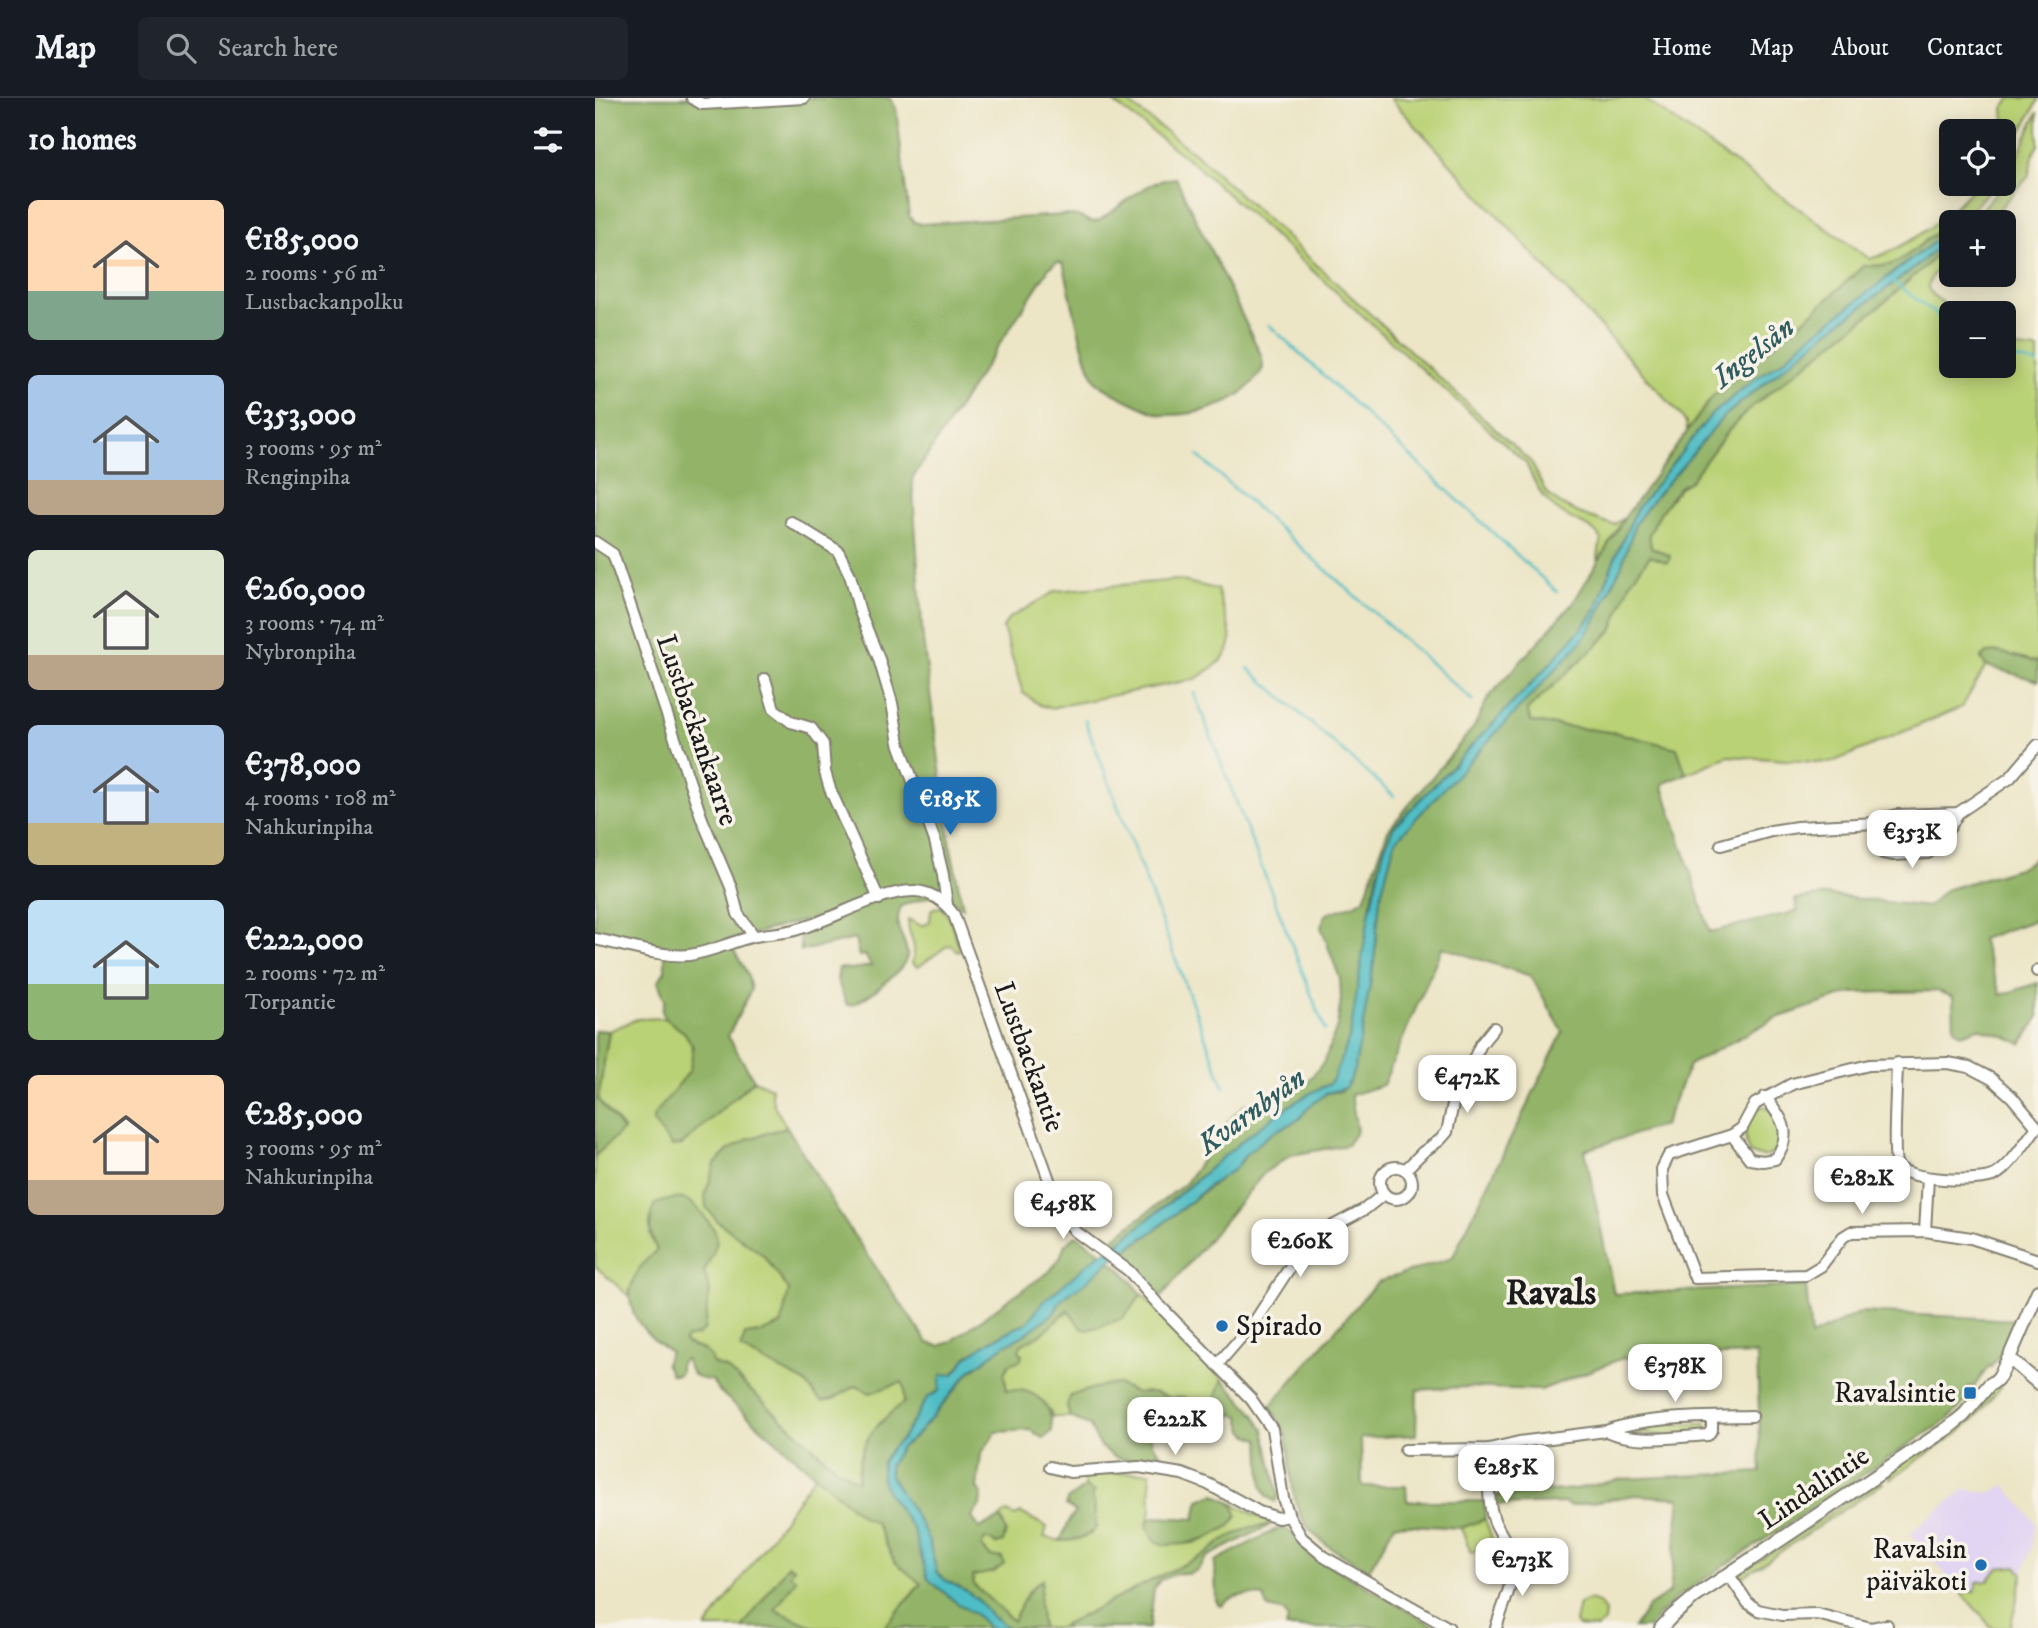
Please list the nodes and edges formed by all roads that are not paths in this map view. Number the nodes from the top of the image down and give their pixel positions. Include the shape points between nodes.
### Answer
1 (692, 98) edge
2 (804, 98) edge
3 (791, 522) dead end
4 (595, 542) edge
5 (765, 679) dead end
6 (2038, 745) edge
7 (1958, 813) junction
8 (1877, 823) junction
9 (1721, 845) dead end
10 (879, 899) junction
11 (947, 905) junction
12 (754, 936) junction
13 (595, 939) edge
14 (1494, 1028) dead end
15 (1897, 1063) junction
16 (1765, 1097) junction
17 (2037, 1126) edge
18 (1732, 1135) junction
19 (1405, 1170) junction
20 (1928, 1178) junction
21 (1384, 1194) junction
22 (1925, 1231) junction
23 (2038, 1260) edge
24 (2038, 1291) edge
25 (2007, 1361) junction
26 (1217, 1365) junction
27 (2038, 1383) edge
28 (1752, 1416) dead end
29 (1711, 1417) junction
30 (1606, 1431) junction
31 (1405, 1450) dead end
32 (1489, 1450) junction
33 (1050, 1466) dead end
34 (1289, 1516) junction
35 (1729, 1575) junction
36 (1887, 1625) dead end
37 (1449, 1628) edge
38 (1496, 1628) edge
39 (1661, 1628) edge

1 - 2 street via 702,104
3 - 11 street, Lustbackantie via 838,551 850,575 892,703 899,743 935,841
4 - 12 street, Lustbackankaarre via 613,554 702,819 738,914
5 - 10 street via 773,709 791,722 811,728 823,744 830,789
6 - 7 street via 2010,778
7 - 8 street via 1897,815
7 - 8 street via 1928,853 1883,853
8 - 9 street via 1797,827
10 - 11 street via 916,891
10 - 12 street via 799,929
11 - 26 street, Lustbackantie via 1061,1213 1075,1231 1118,1261
12 - 13 street via 689,955
14 - 19 street via 1460,1088 1447,1132
15 - 16 street via 1823,1076
15 - 17 street via 1969,1067 1992,1079
15 - 20 street via 1895,1163 1901,1170
16 - 18 street
16 - 18 street via 1785,1129 1775,1159 1750,1159
17 - 20 street via 1994,1176
18 - 22 street via 1669,1155 1662,1169 1663,1195 1695,1279 1806,1275 1821,1266 1851,1232
19 - 21 street via 1385,1170 1380,1185
19 - 21 street via 1411,1178 1408,1193 1394,1199
20 - 22 street
21 - 26 street via 1309,1244 1255,1321
22 - 23 street via 1971,1238
24 - 25 street, Lindalintie
25 - 27 street
25 - 35 street, Lindalintie via 2000,1377 1948,1429
26 - 34 street, Lustbackantie via 1251,1399 1272,1429
28 - 29 street
29 - 30 street via 1625,1424
29 - 30 street via 1708,1435 1661,1438 1617,1436
30 - 32 street
31 - 32 street
32 - 38 street via 1491,1509 1512,1561
33 - 34 street via 1070,1472 1139,1467 1181,1474 1259,1512
34 - 37 street, Lustbackantie via 1302,1538 1326,1558
35 - 36 street via 1758,1610 1817,1614 1871,1628
35 - 39 street, Lindalintie

